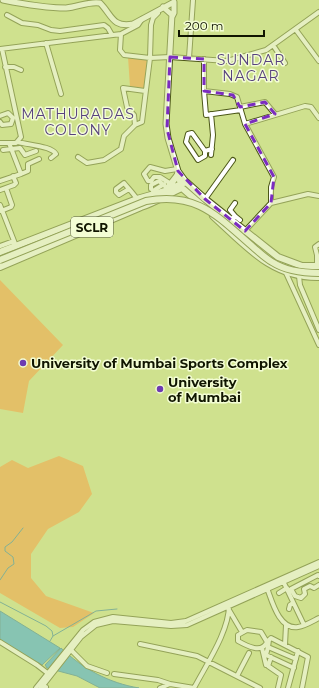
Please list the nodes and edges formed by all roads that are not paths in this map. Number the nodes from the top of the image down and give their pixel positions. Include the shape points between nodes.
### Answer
1 (4, 0) edge
2 (193, 0) edge
3 (173, 2) edge
4 (161, 8) junction
5 (319, 12) edge
6 (7, 15) dead end
7 (172, 16) junction
8 (143, 19) junction
9 (296, 30) junction
10 (121, 34) junction
11 (112, 35) junction
12 (46, 43) junction
13 (273, 45) junction
14 (1, 49) edge
15 (170, 57) junction
16 (150, 58) junction
17 (189, 58) junction
18 (204, 59) junction
19 (319, 61) edge
20 (285, 63) dead end
21 (5, 67) junction
22 (21, 70) dead end
23 (145, 91) junction
24 (204, 91) junction
25 (61, 94) dead end
26 (240, 108) junction
27 (210, 114) junction
28 (275, 114) junction
29 (0, 116) edge
30 (319, 118) edge
31 (12, 121) junction
32 (17, 121) junction
33 (0, 122) edge
34 (245, 124) junction
35 (136, 125) junction
36 (18, 142) junction
37 (0, 143) edge
38 (9, 143) junction
39 (212, 149) junction
40 (3, 150) dead end
41 (11, 150) junction
42 (36, 151) dead end
43 (205, 151) junction
44 (211, 155) dead end
45 (78, 157) dead end
46 (14, 158) junction
47 (51, 158) dead end
48 (39, 159) dead end
49 (8, 160) dead end
50 (233, 160) dead end
51 (178, 172) junction
52 (20, 174) junction
53 (13, 176) junction
54 (0, 181) edge
55 (185, 185) junction
56 (6, 188) junction
57 (129, 189) dead end
58 (166, 189) junction
59 (0, 190) edge
60 (152, 191) junction
61 (319, 196) edge
62 (201, 200) junction
63 (135, 201) junction
64 (156, 202) junction
65 (271, 203) junction
66 (235, 204) dead end
67 (0, 205) edge
68 (1, 211) edge
69 (210, 214) junction
70 (233, 218) junction
71 (240, 220) dead end
72 (245, 231) junction
73 (48, 233) junction
74 (237, 238) junction
75 (15, 243) junction
76 (53, 244) junction
77 (319, 244) edge
78 (0, 246) edge
79 (0, 252) edge
80 (0, 256) edge
81 (0, 260) edge
82 (0, 267) edge
83 (318, 267) edge
84 (286, 273) junction
85 (319, 273) edge
86 (299, 276) junction
87 (319, 277) edge
88 (313, 317) junction
89 (308, 320) junction
90 (319, 330) edge
91 (319, 345) edge
92 (319, 562) edge
93 (319, 566) edge
94 (302, 574) junction
95 (319, 576) edge
96 (305, 581) junction
97 (284, 583) junction
98 (319, 585) edge
99 (287, 588) junction
100 (267, 589) junction
101 (278, 593) dead end
102 (228, 604) junction
103 (229, 610) junction
104 (319, 618) edge
105 (286, 625) junction
106 (304, 625) junction
107 (242, 632) junction
108 (0, 642) edge
109 (140, 644) dead end
110 (285, 645) junction
111 (268, 647) junction
112 (262, 648) junction
113 (69, 650) junction
114 (298, 651) junction
115 (249, 653) dead end
116 (271, 657) junction
117 (296, 659) junction
118 (208, 661) junction
119 (266, 665) dead end
120 (294, 668) junction
121 (50, 673) junction
122 (107, 673) dead end
123 (114, 674) dead end
124 (237, 676) junction
125 (171, 684) junction
126 (44, 686) edge
127 (161, 687) edge
128 (186, 687) edge
129 (36, 688) edge
130 (194, 688) edge
131 (260, 688) edge
132 (278, 688) edge
133 (288, 688) edge
134 (302, 688) edge

1 - 8 main road via 54,8 68,8 95,2 100,3 119,25 132,24
2 - 17 street
3 - 4 main road
3 - 7 main road
4 - 7 main road
4 - 8 main road
4 - 16 street via 151,25
5 - 9 street
6 - 11 street via 22,23 60,31 104,25
7 - 15 main road
8 - 10 street via 138,25
9 - 13 street
9 - 19 street
10 - 11 street
10 - 16 street via 120,50 124,55
11 - 12 street
12 - 14 street
12 - 25 street
13 - 18 street via 266,50 227,61
13 - 20 street
14 - 21 street
15 - 16 street
15 - 17 street
15 - 51 main road via 167,129
16 - 23 street
17 - 18 street
18 - 24 street
21 - 22 street
21 - 32 street
23 - 35 street via 142,122
23 - 35 street via 123,88 127,107 134,115
24 - 26 street via 237,97
24 - 27 street via 206,115
26 - 27 street
26 - 28 street via 265,102
26 - 34 street
27 - 39 street
28 - 30 street via 308,106
28 - 34 street
29 - 31 street via 9,114
31 - 32 street
31 - 33 street via 11,124 2,125
32 - 36 street via 21,137
34 - 65 street via 274,177
35 - 45 street via 124,136 121,149 104,160 87,163
36 - 38 street
36 - 47 street via 55,150 56,154
37 - 38 street
38 - 41 street
39 - 43 street
39 - 44 street
40 - 41 street
41 - 42 street via 20,148 25,155
41 - 46 street
43 - 43 street via 204,156 198,160 186,142 188,134 192,133
46 - 49 street
46 - 52 street
48 - 52 street via 28,164 28,171
50 - 62 street
51 - 55 main road
51 - 58 highway
51 - 58 street via 150,167 144,174 148,181 160,177
52 - 53 street
53 - 54 street
53 - 56 street via 15,184
55 - 58 highway, SCLR
55 - 62 highway
56 - 59 street
56 - 68 street via 12,205
57 - 63 street
58 - 60 highway, SCLR
58 - 60 street via 159,181 151,185
58 - 62 highway
58 - 64 highway, SCLR
60 - 63 highway, SCLR
60 - 64 highway
61 - 65 street via 308,194
62 - 69 highway
62 - 70 highway
63 - 73 highway, SCLR
63 - 80 highway
63 - 83 highway, bridge via 159,195 195,199 220,214 273,259 294,267
64 - 69 highway via 175,200
64 - 76 highway, SCLR via 140,206
65 - 72 street
66 - 70 street via 230,210
67 - 68 street
68 - 75 street
69 - 74 highway
70 - 71 street
70 - 72 highway
72 - 74 street
72 - 83 highway via 278,257 302,266
73 - 75 highway, SCLR
73 - 76 highway
74 - 84 highway via 271,266
75 - 78 street
75 - 79 highway, SCLR
76 - 82 highway, SCLR
77 - 83 street via 315,247
81 - 85 highway, bridge via 146,201 171,198 182,199 205,208 271,262 293,271
84 - 86 highway
84 - 89 street
86 - 87 highway
86 - 88 street
88 - 89 street
88 - 90 street
89 - 91 street
92 - 100 street
93 - 94 street
94 - 96 street
94 - 97 street
95 - 96 street
96 - 98 street via 292,588 295,596 300,598 305,594 304,589
97 - 99 street
97 - 100 street
99 - 101 street
99 - 106 street via 289,605
100 - 102 street
100 - 105 street
102 - 103 street
102 - 113 street via 182,626 107,618 89,624
103 - 107 street
103 - 118 street via 224,630
104 - 106 street
105 - 106 street via 297,628
105 - 110 street
107 - 112 street via 237,637 238,641 250,648
107 - 112 street via 261,632 268,642
108 - 121 street
109 - 118 street via 188,653
110 - 111 street via 271,638
110 - 114 street
111 - 116 street via 266,655
111 - 117 street
112 - 119 street
113 - 121 street
113 - 122 street via 87,666
114 - 117 street
114 - 134 street via 308,658
115 - 124 street
116 - 120 street
116 - 132 street via 268,666 281,675
117 - 120 street
118 - 124 street
118 - 130 street
120 - 133 street
121 - 126 street
123 - 125 street
124 - 131 street
125 - 127 street
125 - 128 street
126 - 129 street
128 - 130 street

